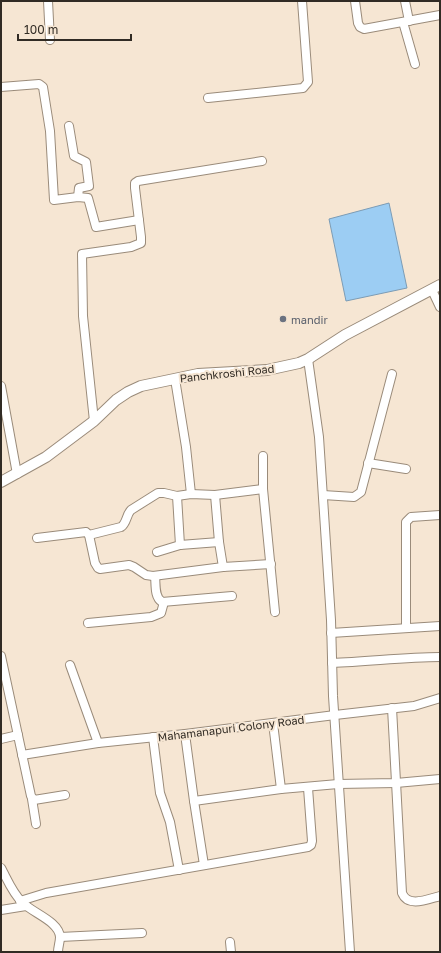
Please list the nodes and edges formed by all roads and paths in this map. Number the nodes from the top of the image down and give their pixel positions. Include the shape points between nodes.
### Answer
1 (48, 1) edge
2 (302, 1) edge
3 (355, 1) edge
4 (405, 1) edge
5 (440, 15) edge
6 (406, 21) junction
7 (50, 40) dead end
8 (415, 64) dead end
9 (1, 87) edge
10 (208, 98) dead end
11 (69, 126) dead end
12 (262, 161) dead end
13 (78, 197) junction
14 (139, 220) junction
15 (436, 288) edge
16 (440, 308) edge
17 (308, 359) junction
18 (392, 374) dead end
19 (175, 379) junction
20 (1, 386) edge
21 (94, 422) junction
22 (263, 456) dead end
23 (368, 463) junction
24 (406, 469) dead end
25 (17, 474) junction
26 (1, 482) edge
27 (264, 489) junction
28 (191, 494) junction
29 (215, 495) junction
30 (323, 495) junction
31 (177, 496) junction
32 (440, 516) edge
33 (89, 535) junction
34 (37, 538) dead end
35 (218, 542) junction
36 (180, 545) junction
37 (157, 552) dead end
38 (271, 564) junction
39 (223, 567) junction
40 (155, 576) junction
41 (232, 596) dead end
42 (164, 602) junction
43 (275, 612) dead end
44 (88, 623) dead end
45 (440, 626) edge
46 (406, 628) junction
47 (331, 633) junction
48 (1, 656) edge
49 (440, 657) edge
50 (332, 663) junction
51 (70, 665) dead end
52 (440, 698) edge
53 (392, 708) junction
54 (335, 715) junction
55 (273, 723) junction
56 (185, 734) junction
57 (18, 735) junction
58 (153, 737) junction
59 (1, 739) edge
60 (98, 743) junction
61 (22, 755) junction
62 (440, 779) edge
63 (396, 783) junction
64 (338, 784) junction
65 (308, 788) junction
66 (281, 789) junction
67 (65, 795) dead end
68 (32, 799) junction
69 (194, 801) junction
70 (36, 824) dead end
71 (204, 865) junction
72 (1, 868) edge
73 (179, 870) junction
74 (440, 896) edge
75 (23, 903) junction
76 (1, 910) edge
77 (142, 933) dead end
78 (60, 937) junction
79 (230, 942) dead end
80 (58, 952) edge
81 (230, 952) edge
82 (350, 952) edge

1 - 7 street
2 - 10 street via 308,82 306,86
3 - 6 street via 358,23 364,29
4 - 6 street
5 - 6 street
6 - 8 street
9 - 13 street via 39,84 42,86 50,130 54,200
11 - 13 street via 74,156 86,162 89,186 79,188
12 - 14 street via 138,181 135,188
13 - 14 street via 88,198 96,227
14 - 21 street via 139,245 82,254 83,316
15 - 16 street
15 - 17 street, Panchkroshi Road via 345,335
17 - 19 street, Panchkroshi Road via 267,370 198,374
17 - 30 street via 319,437
18 - 23 street
19 - 21 street, Panchkroshi Road via 141,386 128,392
19 - 28 street
20 - 25 street
21 - 25 street, Panchkroshi Road via 46,457
22 - 27 street
23 - 24 street
23 - 30 street via 358,495
25 - 26 street, Panchkroshi Road
27 - 29 street
27 - 38 street
28 - 29 street
28 - 31 street
29 - 35 street
30 - 47 street
31 - 33 street via 155,494 131,510 123,526
31 - 36 street
32 - 46 street via 411,517 406,522
33 - 34 street via 83,532
33 - 40 street via 98,568 129,565 146,575
35 - 36 street
35 - 39 street
36 - 37 street
38 - 39 street
38 - 43 street
39 - 40 street
40 - 42 street via 157,596
41 - 42 street
42 - 44 street via 161,613 151,617
45 - 46 street
46 - 47 street
47 - 50 street
48 - 57 street
49 - 50 street
50 - 54 street
51 - 60 street
52 - 53 street, Mahamanapuri Colony Road via 414,706
53 - 54 street, Mahamanapuri Colony Road
53 - 63 street
54 - 55 street, Mahamanapuri Colony Road
54 - 64 street
55 - 56 street, Mahamanapuri Colony Road
55 - 66 street
56 - 58 street, Mahamanapuri Colony Road
56 - 69 street
57 - 59 street
57 - 61 street
58 - 60 street, Mahamanapuri Colony Road
58 - 73 street via 160,793 170,822
60 - 61 street, Mahamanapuri Colony Road
61 - 68 street
62 - 63 street
63 - 64 street
63 - 74 street via 402,893 404,898 414,902
64 - 65 street
64 - 82 street
65 - 66 street
65 - 71 street via 311,845
66 - 69 street
67 - 68 street
68 - 70 street
69 - 71 street
71 - 73 street
72 - 75 street
73 - 75 street via 46,893
75 - 76 street
75 - 78 street via 52,923
77 - 78 street
78 - 80 street
79 - 81 street

